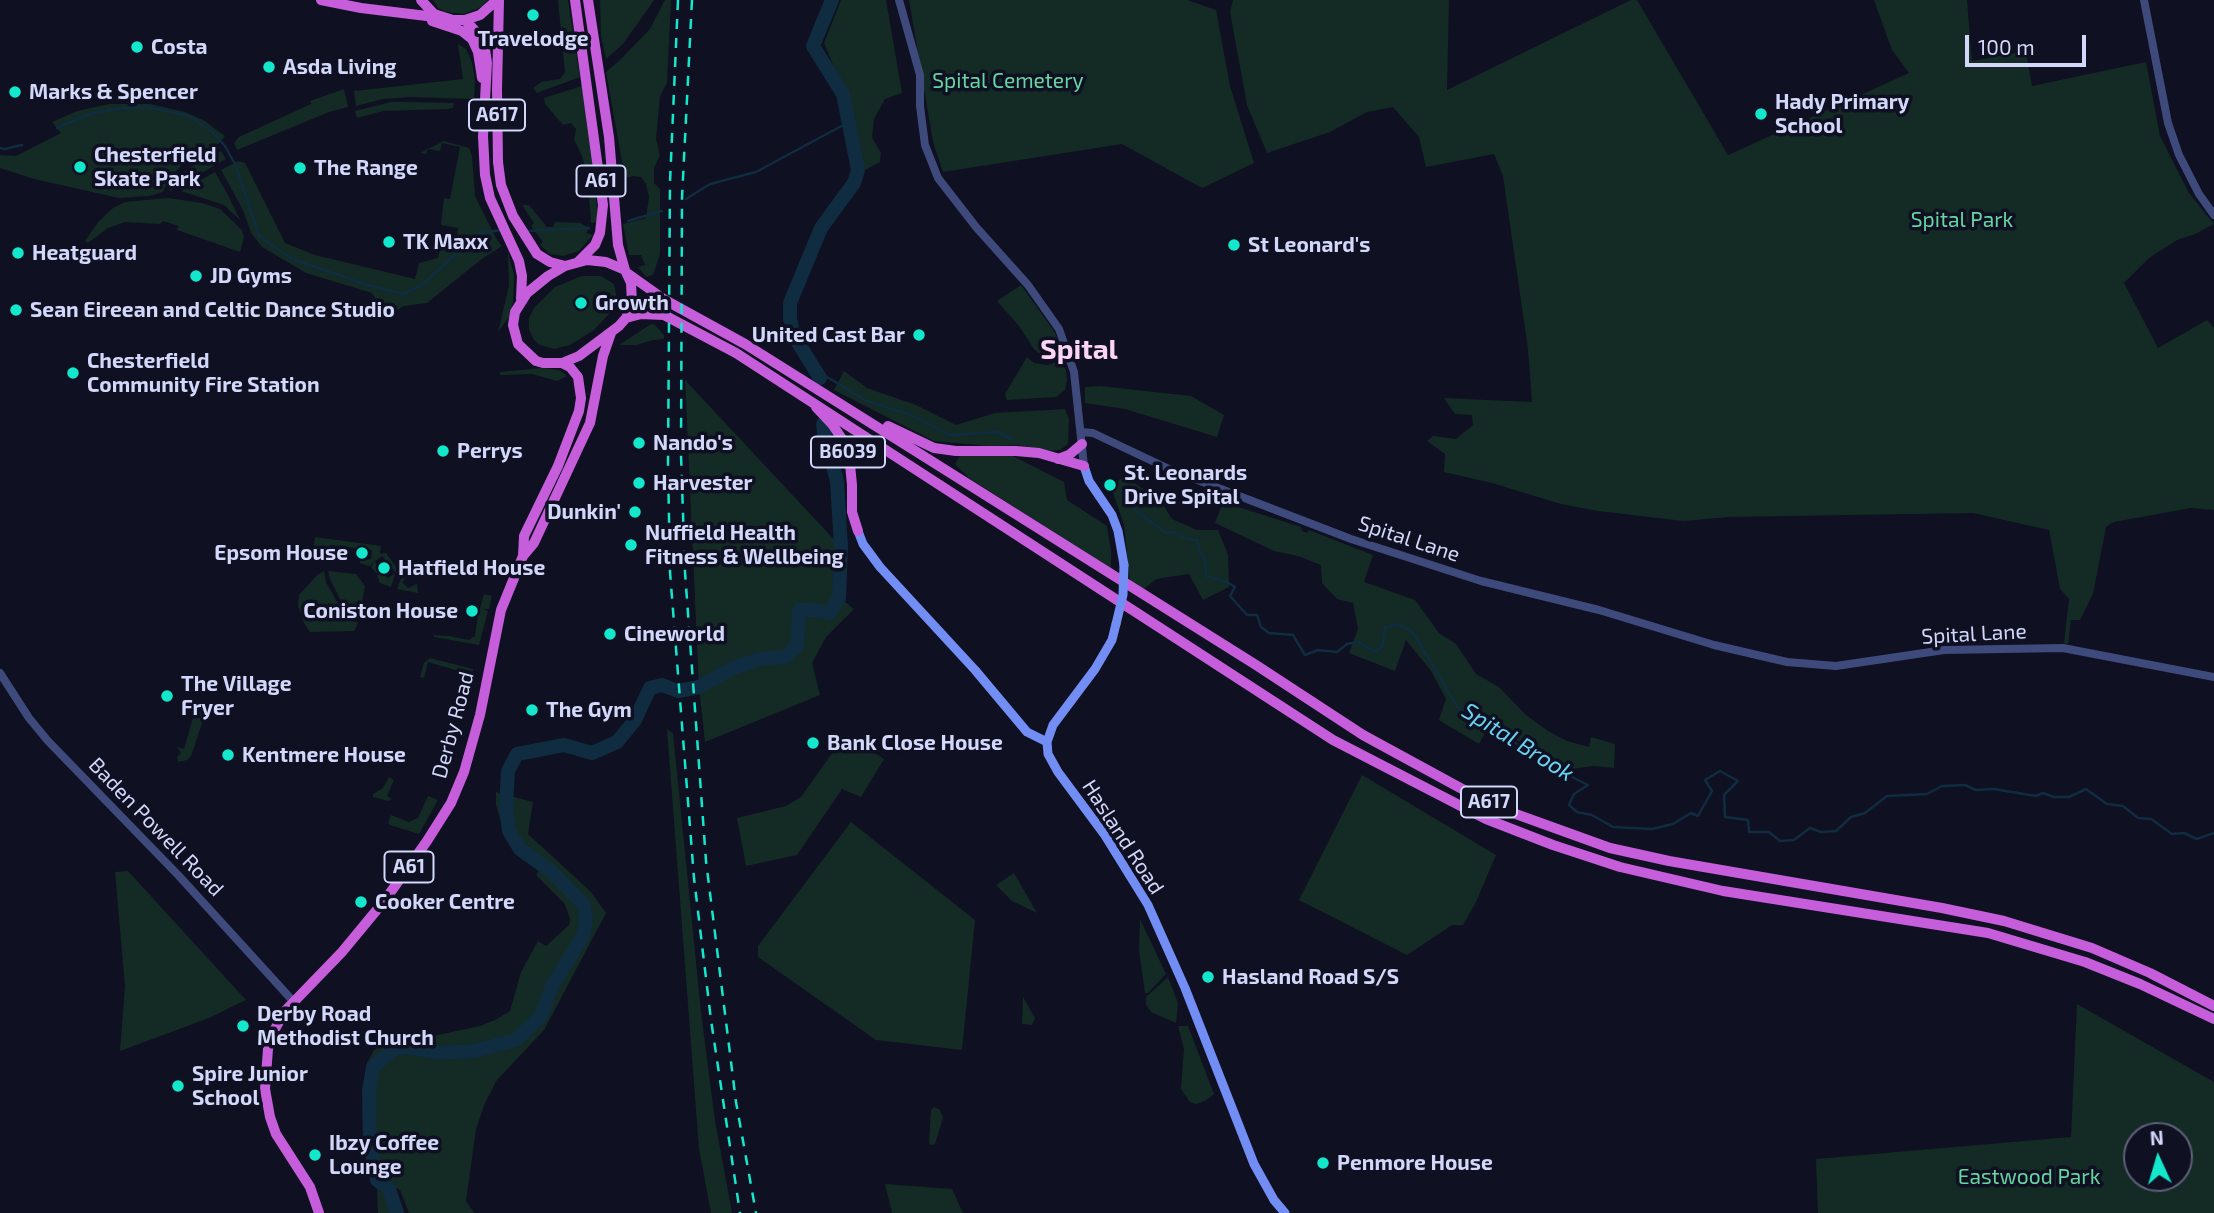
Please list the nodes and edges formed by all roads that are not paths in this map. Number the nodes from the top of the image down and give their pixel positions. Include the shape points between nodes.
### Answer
1 (321, 0) edge
2 (421, 0) edge
3 (498, 0) edge
4 (575, 0) edge
5 (588, 0) edge
6 (899, 0) edge
7 (2144, 0) edge
8 (419, 16) junction
9 (443, 18) junction
10 (465, 20) junction
11 (484, 95) junction
12 (2214, 215) edge
13 (578, 262) junction
14 (565, 266) junction
15 (626, 272) junction
16 (520, 302) junction
17 (626, 318) junction
18 (611, 333) junction
19 (562, 363) junction
20 (811, 399) junction
21 (845, 406) junction
22 (1081, 438) junction
23 (1058, 459) junction
24 (1084, 466) junction
25 (858, 531) joint
26 (523, 556) junction
27 (0, 673) edge
28 (2214, 677) edge
29 (1047, 742) junction
30 (293, 1001) junction
31 (2214, 1006) edge
32 (2214, 1019) edge
33 (319, 1213) edge
34 (1285, 1213) edge

1 - 8 highway
2 - 9 highway
3 - 10 highway
3 - 14 highway, A617 via 501,185 522,231 543,259
4 - 13 highway, A61 via 603,191 603,220 594,245
5 - 15 highway, A61 via 613,172 618,244
6 - 22 street via 920,75 925,145 938,178 1059,329 1074,372
7 - 12 street via 2168,123 2179,155
8 - 9 highway
8 - 11 highway via 462,30 472,39
9 - 10 highway
10 - 11 highway, A617 via 481,37 485,49
11 - 16 highway, A617 via 485,175 515,248 522,276
13 - 14 highway
13 - 15 highway via 607,262
14 - 16 highway
15 - 17 highway via 633,297
15 - 21 highway, A617 via 665,300
16 - 19 highway via 513,325 518,344 531,358
17 - 18 highway
17 - 20 highway, A617 via 664,315 737,352
18 - 19 highway
18 - 26 highway, Derby Road / A61 via 584,436 534,543
19 - 26 highway, Derby Road / A61 via 578,377 582,398 558,466 524,536
20 - 25 highway, B6039 via 844,442
20 - 32 highway, A617 via 1333,740 1486,819 1620,867 1723,891 1988,933 2085,962
21 - 23 highway via 934,447 1039,453
21 - 31 highway, A617 via 1363,735 1513,813 1621,851 2004,921 2092,948
22 - 23 highway via 1069,455
22 - 24 street
22 - 28 street, Spital Lane via 1093,433 1169,469 1351,538 1481,580 1775,659 1836,666 1944,650 2063,648
23 - 24 highway
24 - 29 main road, bridge via 1115,523 1124,565 1123,595 1104,654 1053,725
25 - 29 main road, B6039 via 880,568 1027,732
26 - 30 highway, Derby Road / A61 via 501,610 480,715 451,803 392,890 338,956
27 - 30 street, Baden Powell Road via 48,741
29 - 34 main road, Hasland Road via 1058,772 1148,905 1254,1164
30 - 33 highway, A61 via 271,1036 265,1089 276,1134 310,1188

